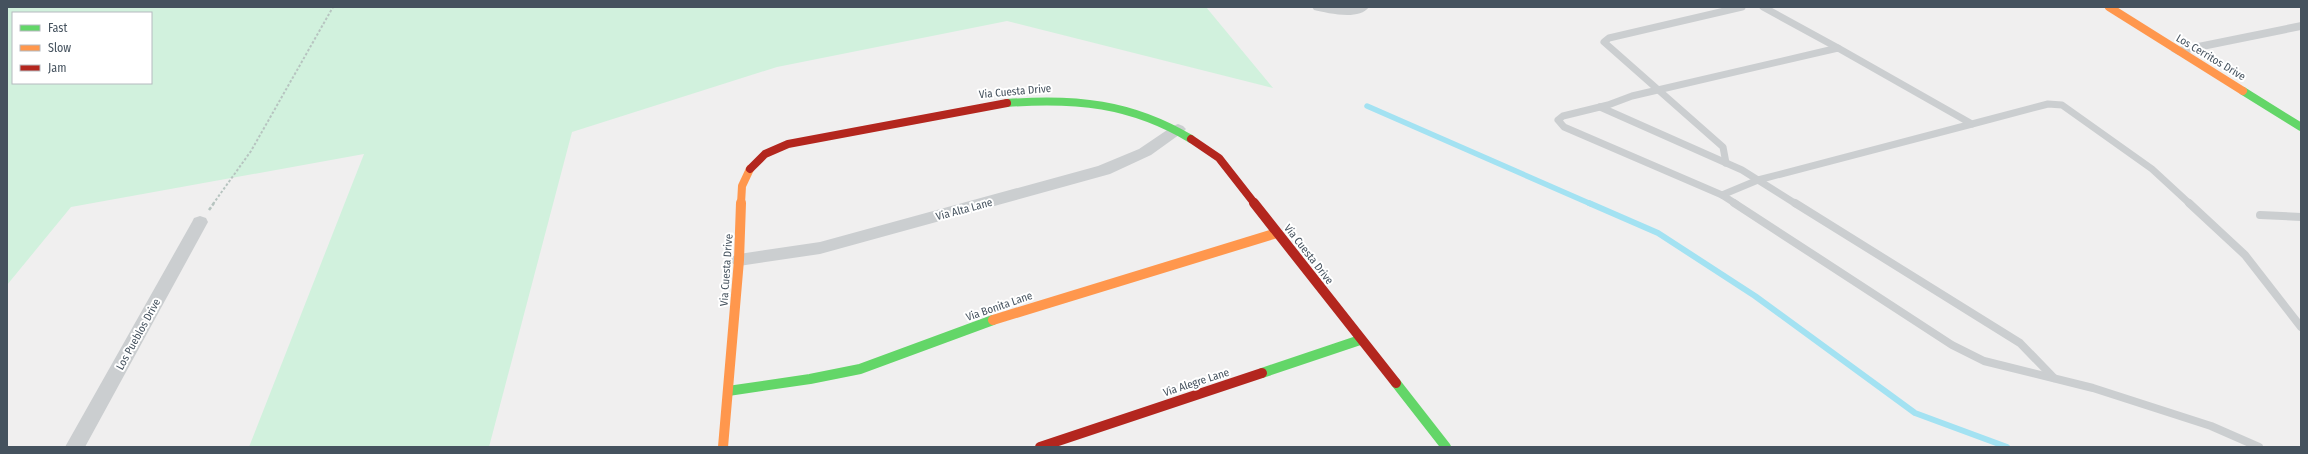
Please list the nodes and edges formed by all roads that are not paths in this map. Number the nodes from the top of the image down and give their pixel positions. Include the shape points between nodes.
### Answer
1 (1319, 7) edge
2 (1362, 7) edge
3 (1742, 7) edge
4 (1763, 7) edge
5 (2109, 7) edge
6 (2301, 26) edge
7 (1838, 48) junction
8 (2178, 51) junction
9 (1658, 90) junction
10 (1600, 107) junction
11 (1972, 124) junction
12 (2301, 127) edge
13 (1178, 130) junction
14 (1726, 163) junction
15 (1758, 180) junction
16 (1722, 195) junction
17 (2260, 215) dead end
18 (2301, 217) edge
19 (200, 222) road end
20 (1278, 234) junction
21 (740, 260) junction
22 (2301, 327) edge
23 (1360, 340) junction
24 (2055, 378) junction
25 (728, 391) junction
26 (75, 447) edge
27 (723, 447) edge
28 (1040, 447) edge
29 (1446, 447) edge
30 (2259, 447) edge

1 - 2 street via 1339,12 1354,11
3 - 9 lane via 1609,38 1604,42
4 - 7 lane
5 - 8 street, Los Cerritos Drive
6 - 8 street
7 - 9 lane
7 - 11 lane
8 - 12 street, Los Cerritos Drive
9 - 10 lane
9 - 14 lane via 1723,147
10 - 14 lane
10 - 16 lane via 1563,116 1558,120 1564,127
11 - 15 lane
11 - 22 lane via 2048,104 2062,105 2075,113 2152,169 2245,255
13 - 20 street, Via Cuesta Drive via 1219,158
13 - 21 street, Via Alta Lane via 1145,152 1104,170 820,248
13 - 21 street, Via Cuesta Drive via 1157,118 1108,105 1056,99 1025,100 992,104 774,148 752,162 745,174 742,186
14 - 15 lane
15 - 16 lane
15 - 24 lane via 2020,343
16 - 24 lane via 1952,345 1984,361
17 - 18 lane
19 - 26 street, Los Pueblos Drive
20 - 23 street, Via Cuesta Drive
20 - 25 street, Via Bonita Lane via 1011,314 911,353 860,368 825,377
21 - 25 street, Via Cuesta Drive
23 - 28 street, Via Alegre Lane
23 - 29 street, Via Cuesta Drive
24 - 30 lane via 2211,426
25 - 27 street, Via Cuesta Drive

